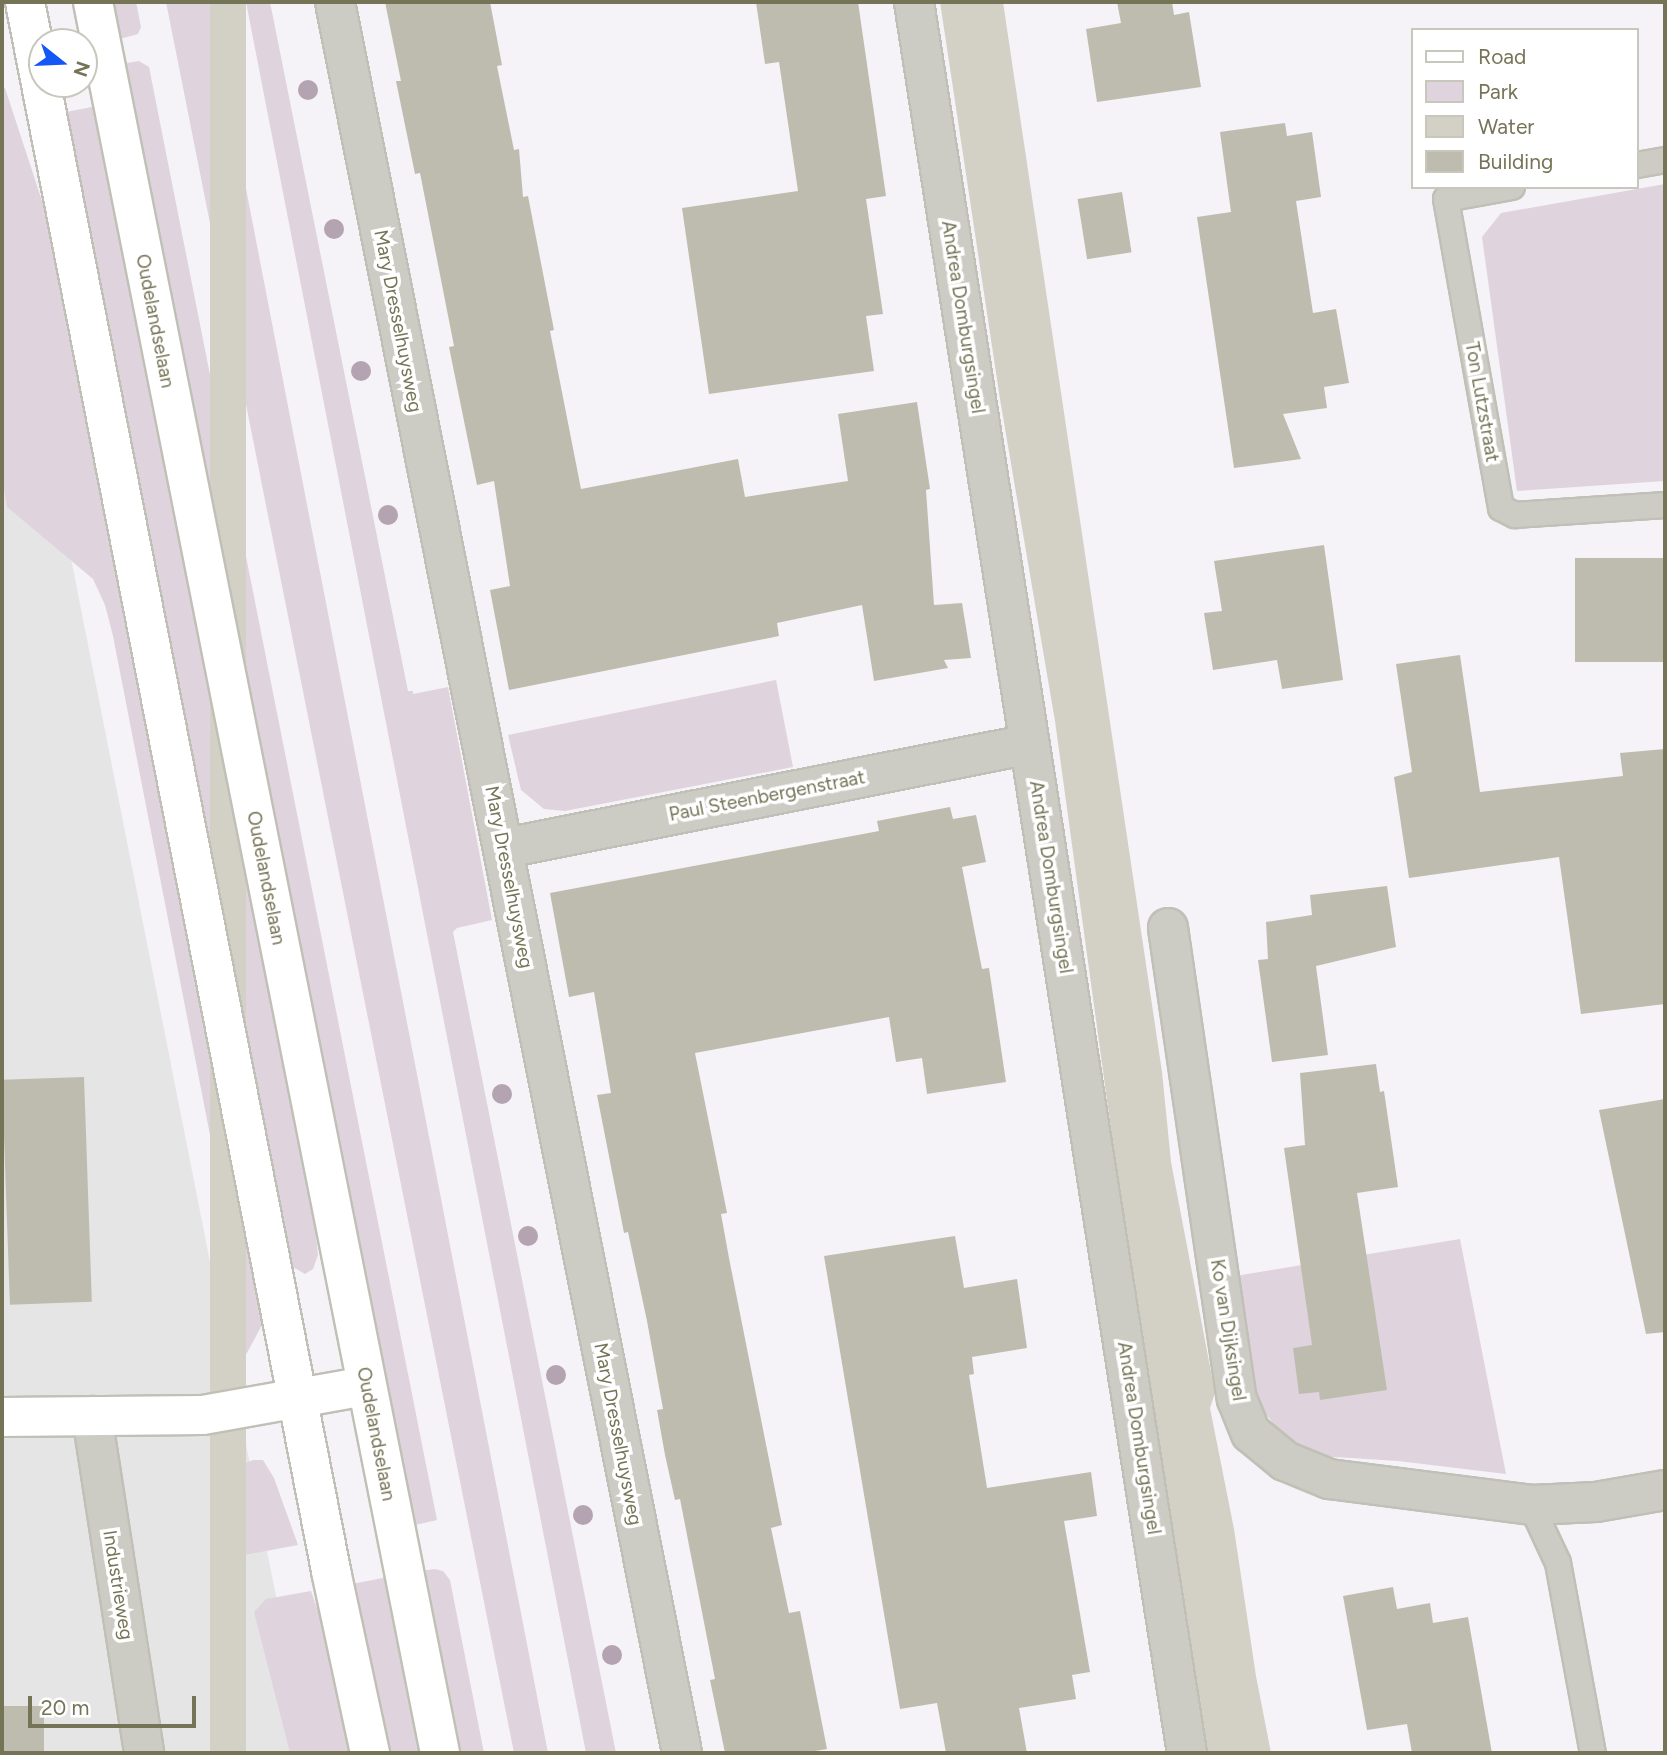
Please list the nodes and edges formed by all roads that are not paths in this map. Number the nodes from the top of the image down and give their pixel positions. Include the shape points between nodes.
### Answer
1 (25, 2) edge
2 (93, 2) edge
3 (335, 2) edge
4 (914, 2) edge
5 (1665, 160) edge
6 (1639, 165) edge
7 (1501, 189) edge
8 (1665, 505) edge
9 (1030, 744) junction
10 (505, 848) junction
11 (1168, 929) dead end
12 (366, 1386) junction
13 (299, 1398) junction
14 (92, 1416) junction
15 (2, 1417) edge
16 (1665, 1490) edge
17 (1531, 1505) junction
18 (144, 1753) edge
19 (370, 1753) edge
20 (440, 1753) edge
21 (682, 1753) edge
22 (1188, 1753) edge
23 (1593, 1753) edge

1 - 13 main road
2 - 12 main road, Oudelandselaan
3 - 10 street, Mary Dresselhuysweg
4 - 9 street, Andrea Domburgsingel
5 - 6 lane
7 - 8 lane, Ton Lutzstraat via 1446,199 1501,508 1515,515
9 - 10 street, Paul Steenbergenstraat
9 - 22 street, Andrea Domburgsingel
10 - 21 street, Mary Dresselhuysweg via 551,1102
11 - 17 street, Ko van Dijksingel via 1237,1399 1251,1433 1285,1461 1329,1479
12 - 13 main road
12 - 20 main road, Oudelandselaan
13 - 14 main road via 203,1415
13 - 19 main road
14 - 15 main road
14 - 18 street, Industrieweg
16 - 17 street, Ko van Dijksingel via 1596,1502
17 - 23 lane via 1558,1563

